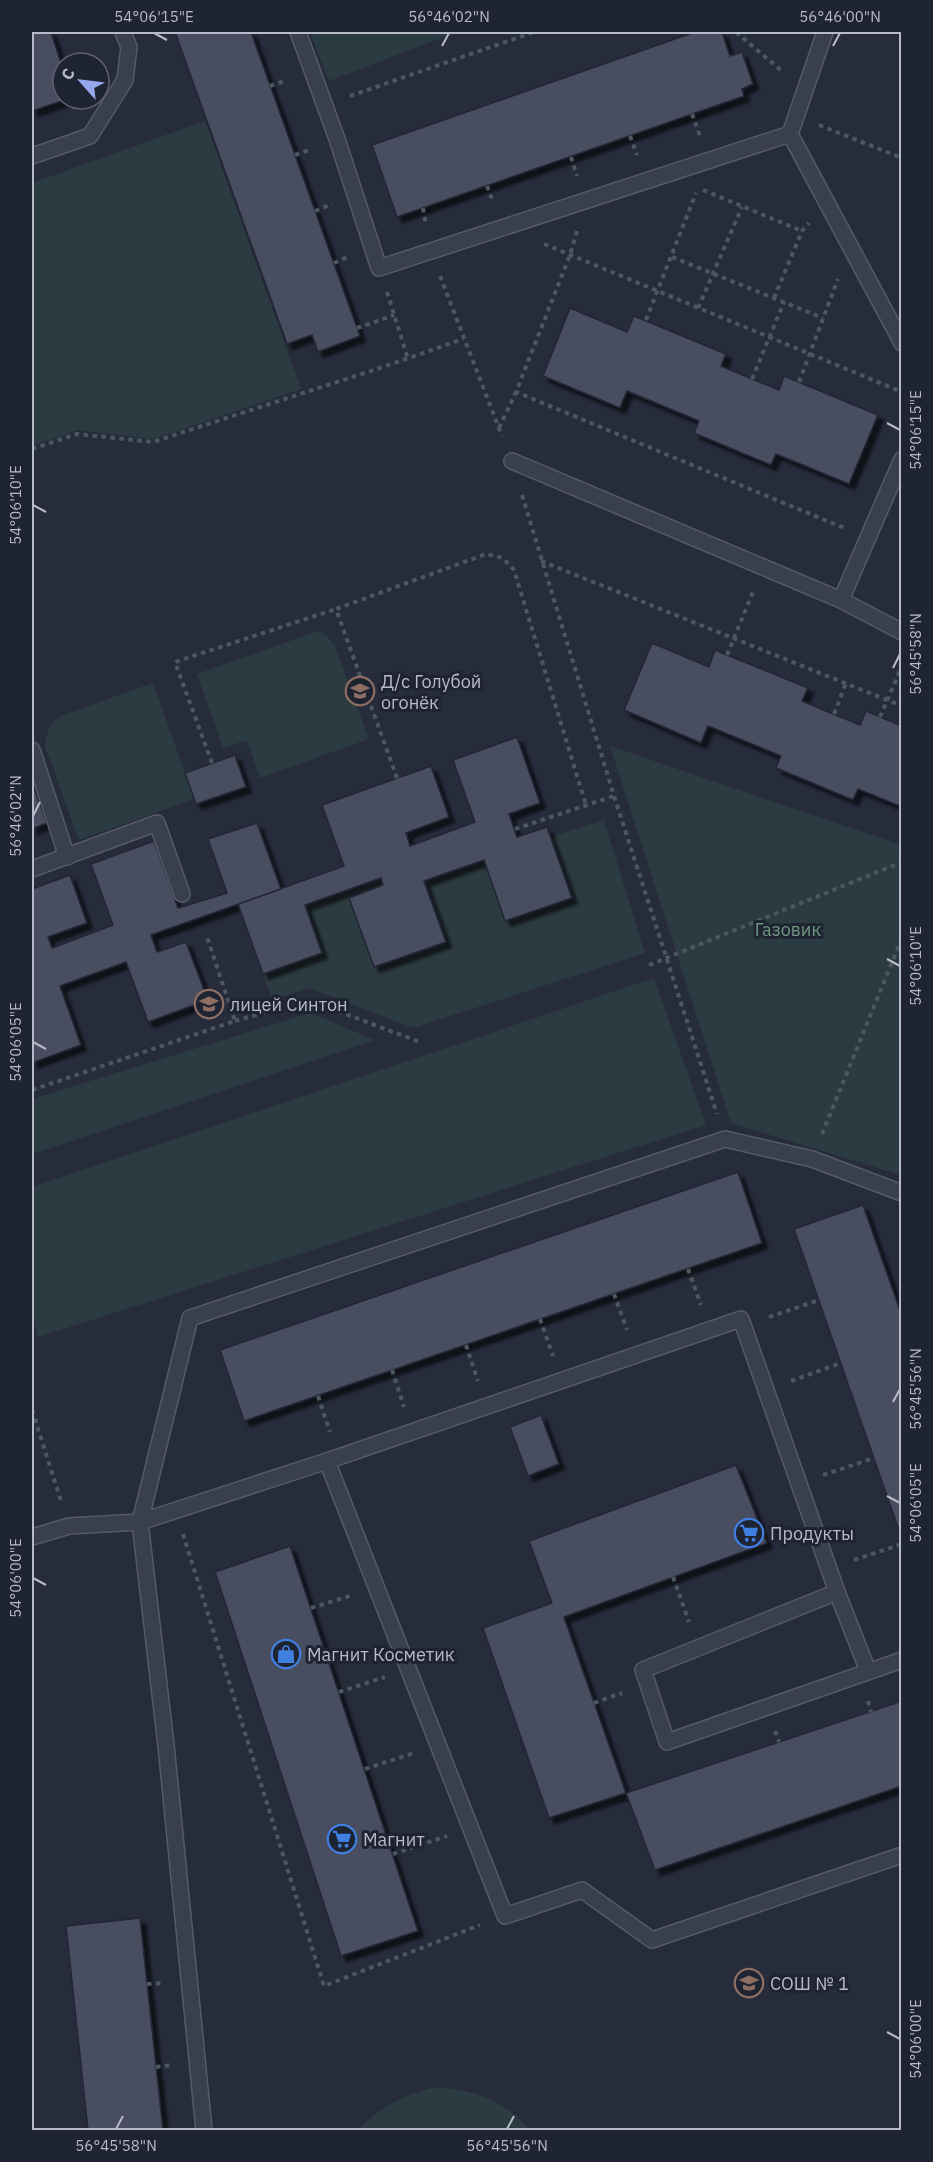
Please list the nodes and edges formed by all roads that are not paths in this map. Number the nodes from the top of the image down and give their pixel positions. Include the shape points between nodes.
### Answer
1 (123, 32) edge
2 (298, 32) edge
3 (825, 32) edge
4 (790, 134) junction
5 (32, 156) edge
6 (902, 343) edge
7 (902, 459) edge
8 (512, 461) road end
9 (841, 600) junction
10 (902, 632) edge
11 (32, 750) edge
12 (67, 857) junction
13 (32, 869) edge
14 (182, 894) dead end
15 (902, 1193) edge
16 (333, 1459) junction
17 (140, 1522) junction
18 (32, 1537) edge
19 (837, 1592) junction
20 (902, 1660) edge
21 (868, 1671) junction
22 (902, 1855) edge
23 (204, 2130) edge

1 - 5 lane via 129,47 125,80 90,136
2 - 4 lane via 379,268
3 - 4 lane
4 - 6 lane
7 - 9 lane
8 - 9 lane
9 - 10 lane
11 - 12 lane
12 - 13 lane
12 - 14 lane via 157,823
15 - 17 lane via 812,1159 725,1139 190,1318
16 - 17 lane
16 - 19 lane via 741,1319
16 - 22 lane via 376,1587 504,1916 582,1890 652,1940
17 - 18 lane via 69,1526
17 - 23 lane
19 - 21 lane
19 - 21 lane via 643,1670 666,1742
20 - 21 lane

